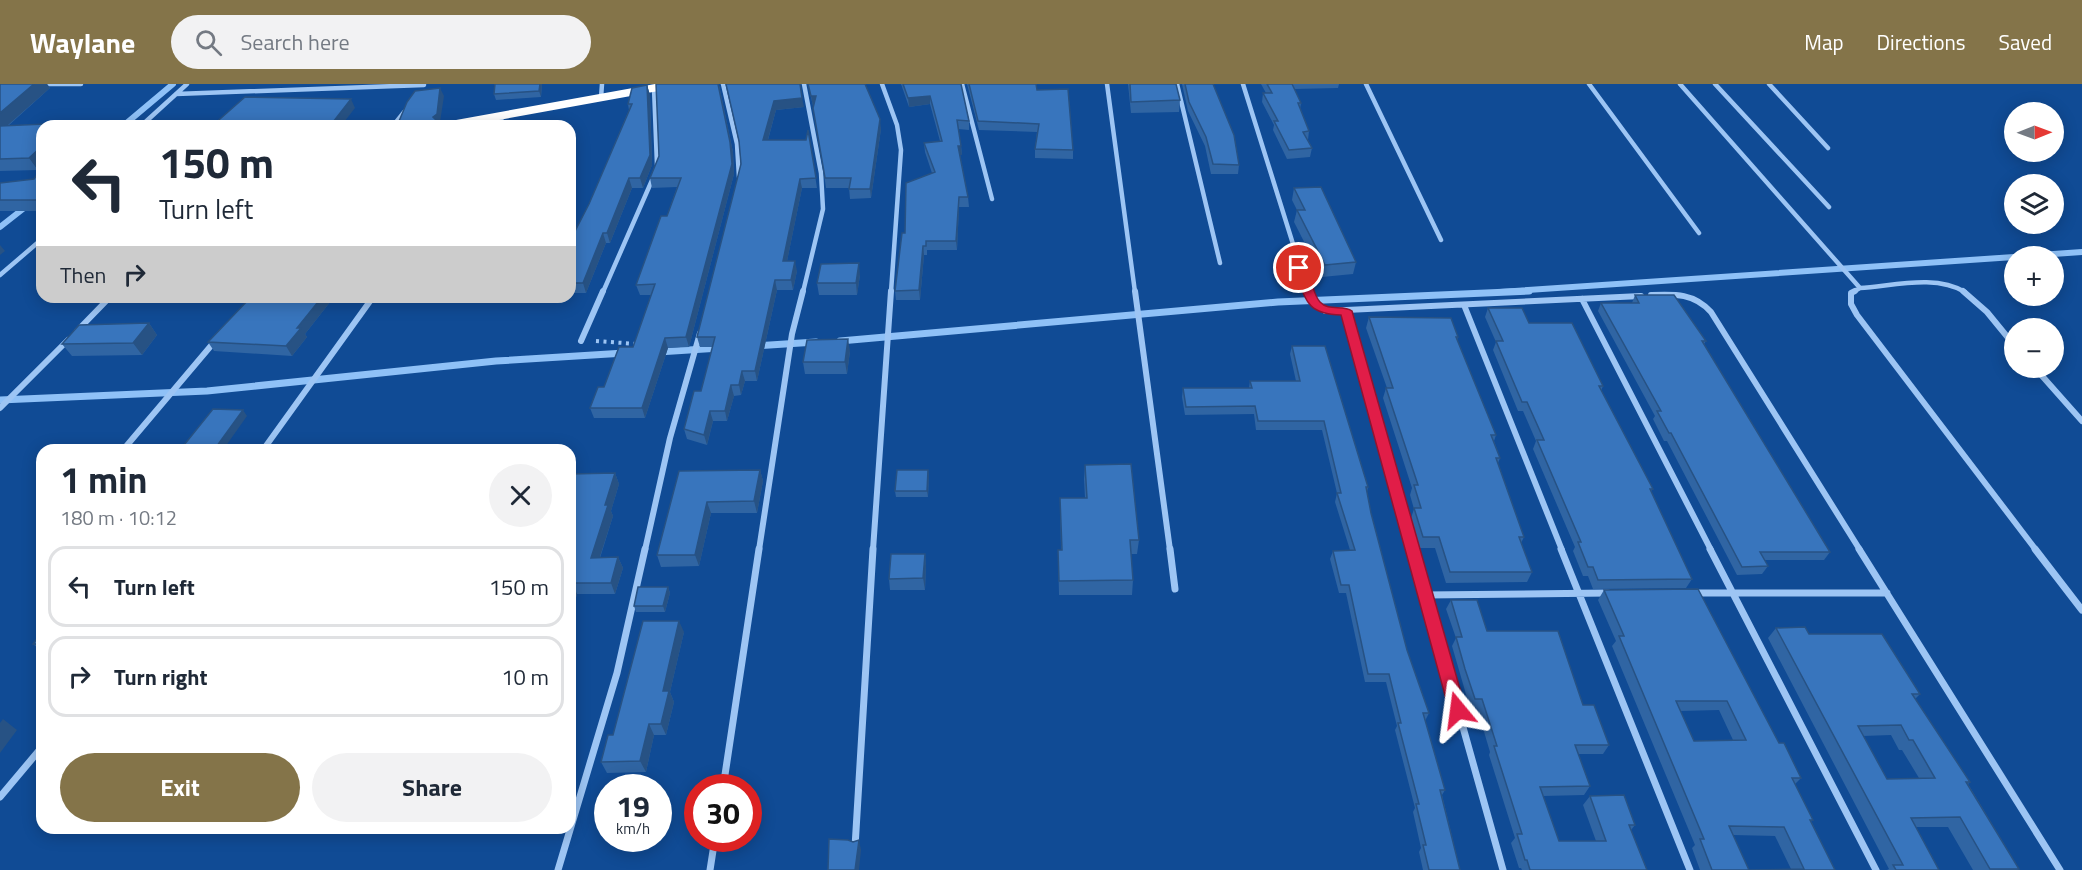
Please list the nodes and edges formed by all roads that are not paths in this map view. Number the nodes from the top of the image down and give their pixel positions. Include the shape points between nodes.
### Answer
1 (41, 84) edge
2 (81, 84) edge
3 (187, 84) edge
4 (425, 84) edge
5 (602, 84) edge
6 (675, 84) edge
7 (723, 84) edge
8 (804, 84) edge
9 (882, 84) edge
10 (962, 84) edge
11 (1107, 84) edge
12 (1177, 84) edge
13 (1244, 84) edge
14 (1366, 84) edge
15 (1589, 84) edge
16 (1680, 84) edge
17 (1715, 84) edge
18 (1769, 84) edge
19 (654, 88) junction
20 (418, 93) edge
21 (176, 94) junction
22 (601, 98) junction
23 (411, 102) edge
24 (148, 120) edge
25 (398, 120) edge
26 (504, 120) edge
27 (1828, 148) dead end
28 (736, 186) edge
29 (992, 199) dead end
30 (1828, 207) dead end
31 (1699, 233) dead end
32 (1441, 240) dead end
33 (36, 244) edge
34 (1220, 263) dead end
35 (0, 275) edge
36 (1860, 288) junction
37 (1582, 299) junction
38 (104, 303) edge
39 (369, 303) edge
40 (1464, 305) junction
41 (1346, 311) junction
42 (702, 326) edge
43 (223, 332) edge
44 (2004, 333) edge
45 (581, 341) road end
46 (2044, 378) edge
47 (0, 408) edge
48 (2082, 421) edge
49 (128, 444) edge
50 (266, 444) edge
51 (1175, 589) dead end
52 (1579, 593) junction
53 (1614, 593) edge
54 (1686, 593) edge
55 (1734, 593) junction
56 (1887, 593) junction
57 (1425, 596) junction
58 (2082, 610) edge
59 (36, 754) edge
60 (725, 774) edge
61 (0, 797) edge
62 (576, 809) edge
63 (569, 834) edge
64 (855, 847) edge
65 (713, 852) edge
66 (558, 870) edge
67 (710, 870) edge
68 (1503, 870) edge
69 (1689, 870) edge
70 (1876, 870) edge
71 (2060, 870) edge

1 - 2 street
3 - 21 street
4 - 20 street
4 - 21 street
5 - 22 street
6 - 19 highway
7 - 28 street via 738,149 740,174
8 - 60 street via 821,173 823,209 792,334
9 - 64 street via 897,125 901,150
10 - 29 street
11 - 51 street
12 - 34 street
13 - 41 street via 1311,299 1325,311
14 - 32 street
15 - 31 street
16 - 36 street
17 - 30 street
18 - 27 street
19 - 22 highway
19 - 45 street via 657,166
21 - 24 street
22 - 26 highway
23 - 25 street
33 - 35 street
36 - 44 street via 1936,283 1953,286 1983,309
36 - 58 street via 1850,298 1857,315
37 - 40 street
37 - 55 street
37 - 56 street via 1684,294 1700,300
38 - 47 street
39 - 50 street
40 - 41 street
40 - 52 street
41 - 57 street
42 - 62 street via 670,438 616,673
43 - 49 street
46 - 48 street
52 - 53 street
52 - 57 street
52 - 69 street
54 - 55 street
55 - 56 street
55 - 70 street
56 - 71 street
57 - 68 street
59 - 61 street
63 - 66 street
65 - 67 street

